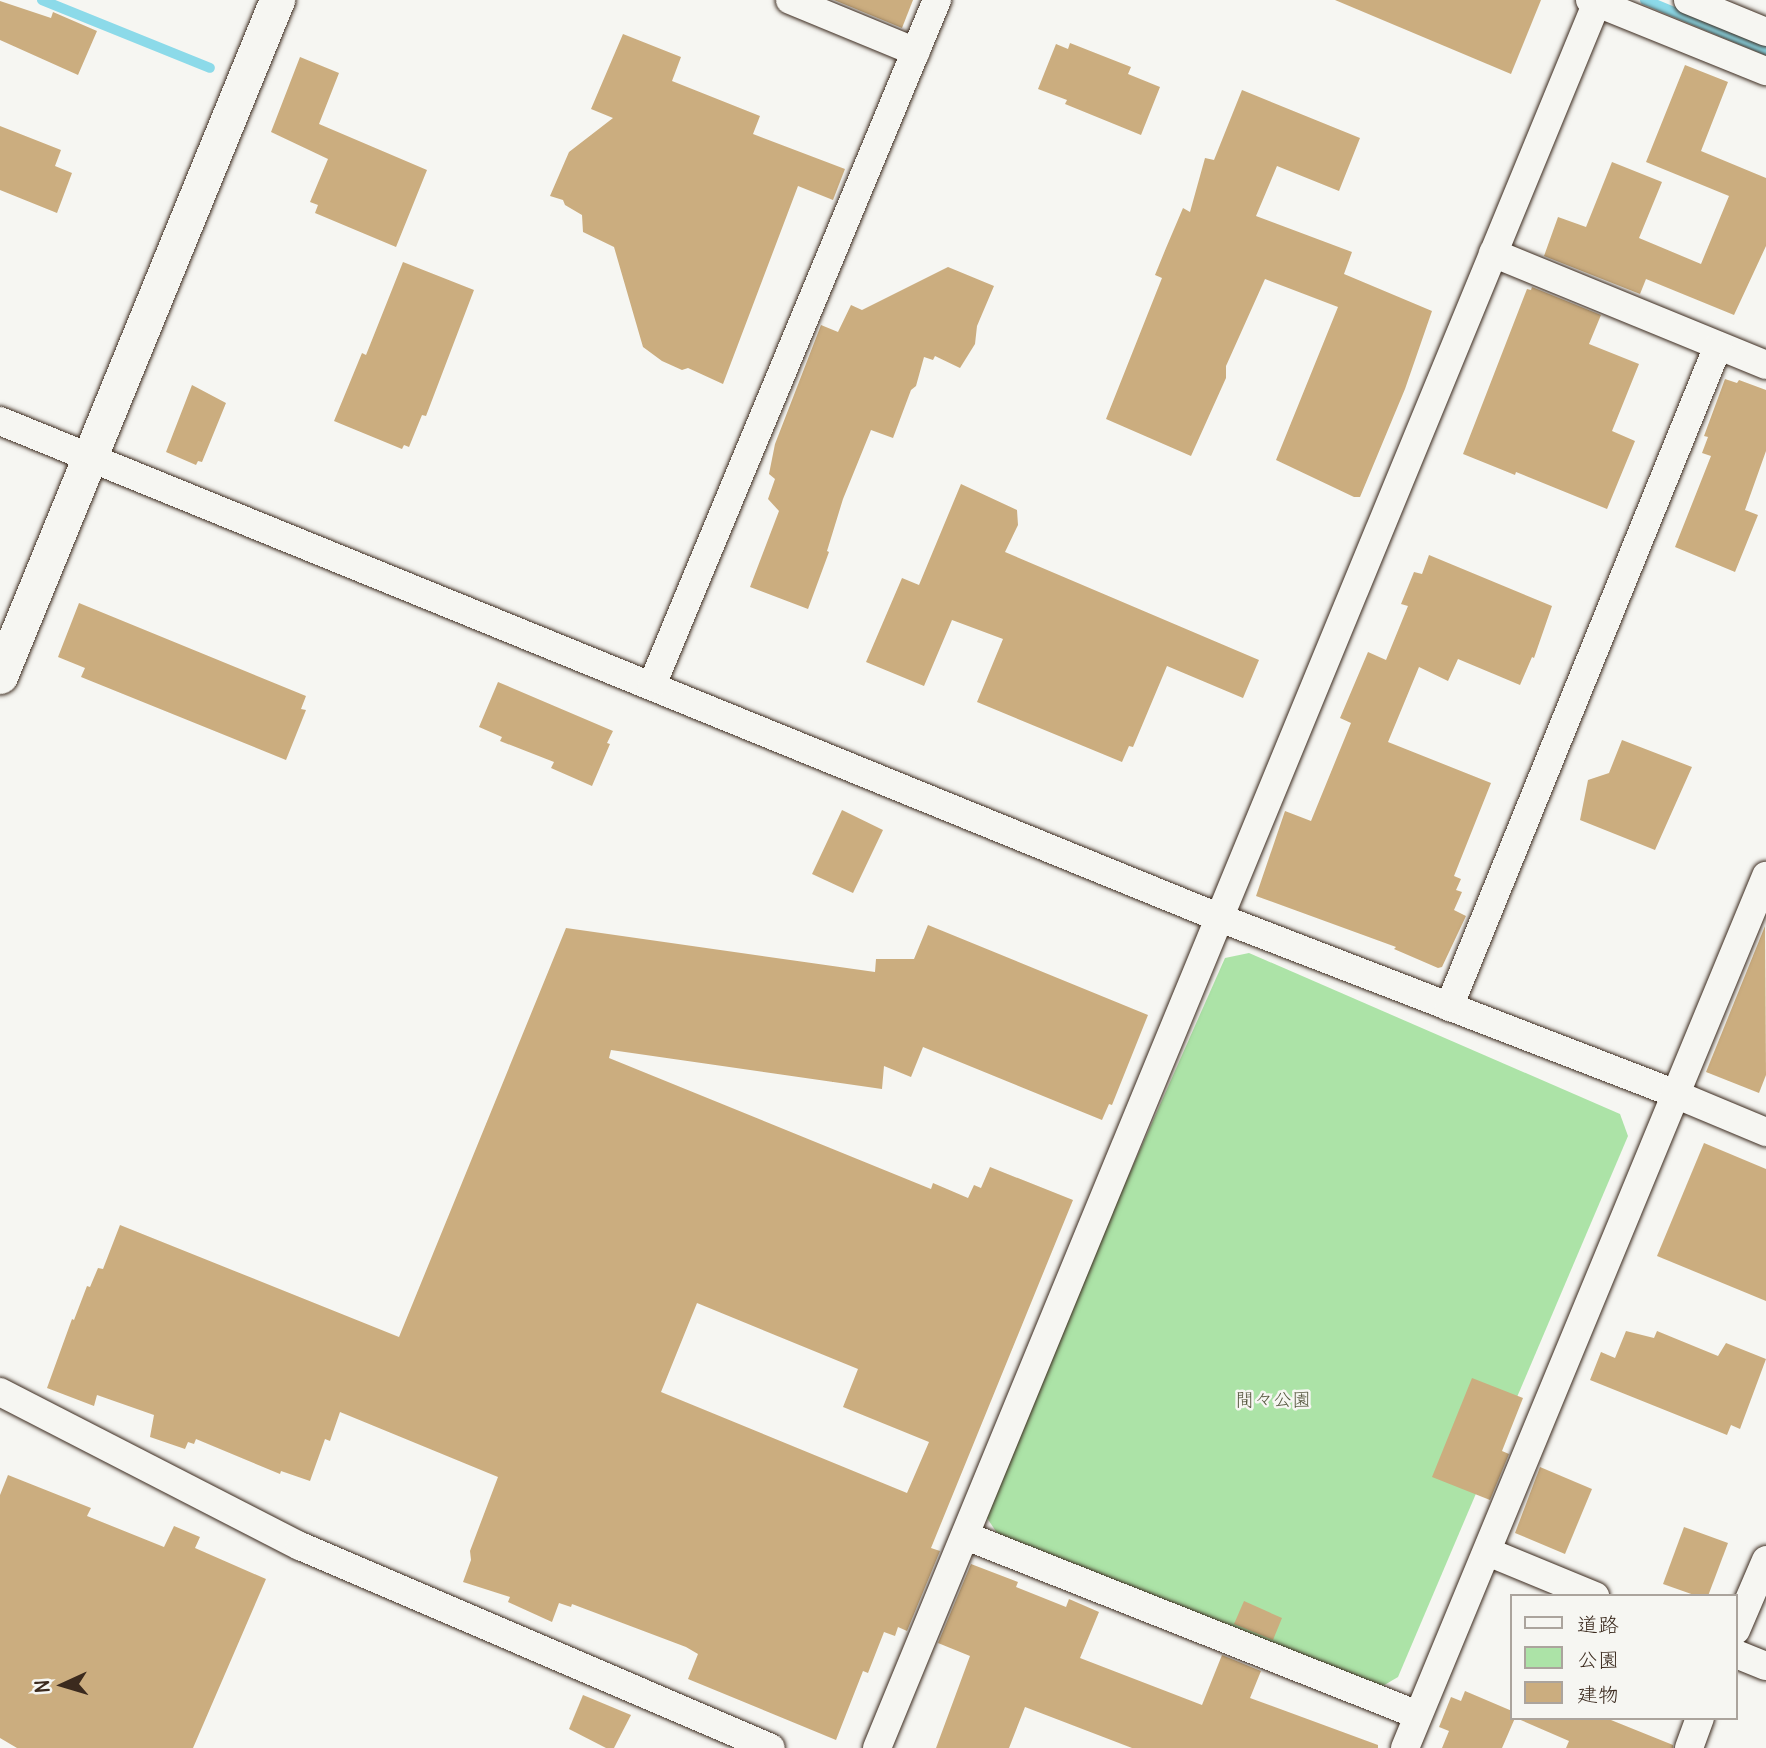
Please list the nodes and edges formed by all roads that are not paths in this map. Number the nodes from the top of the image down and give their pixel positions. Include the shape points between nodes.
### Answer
1 (277, 0) edge
2 (790, 0) edge
3 (937, 0) edge
4 (1688, 0) edge
5 (1595, 1) edge
6 (1764, 31) edge
7 (916, 52) junction
8 (1757, 67) edge
9 (1493, 253) junction
10 (1718, 346) junction
11 (1766, 365) edge
12 (0, 421) edge
13 (91, 457) junction
14 (0, 676) edge
15 (652, 685) junction
16 (1766, 876) edge
17 (1220, 918) junction
18 (1449, 1007) junction
19 (1675, 1094) junction
20 (1766, 1132) edge
21 (0, 1392) edge
22 (966, 1536) junction
23 (1488, 1552) junction
24 (1766, 1560) edge
25 (1590, 1594) edge
26 (1738, 1625) edge
27 (1738, 1655) edge
28 (1766, 1666) edge
29 (1418, 1715) junction
30 (1699, 1720) edge
31 (771, 1748) edge
32 (877, 1748) edge
33 (1405, 1748) edge
34 (1689, 1748) edge

1 - 13 street
2 - 7 street
3 - 7 street
4 - 6 street
5 - 8 street
5 - 9 street
6 - 8 street
7 - 15 street
9 - 10 street
9 - 17 street
10 - 11 street
10 - 18 street
12 - 13 street
13 - 14 street
13 - 15 street
15 - 17 street
16 - 19 street
17 - 18 street
17 - 22 street
18 - 19 street
19 - 20 street
19 - 23 street
21 - 31 street via 300,1546
22 - 29 street
22 - 32 street
23 - 25 street
23 - 29 street
24 - 26 street
27 - 28 street
29 - 33 street
30 - 34 street

